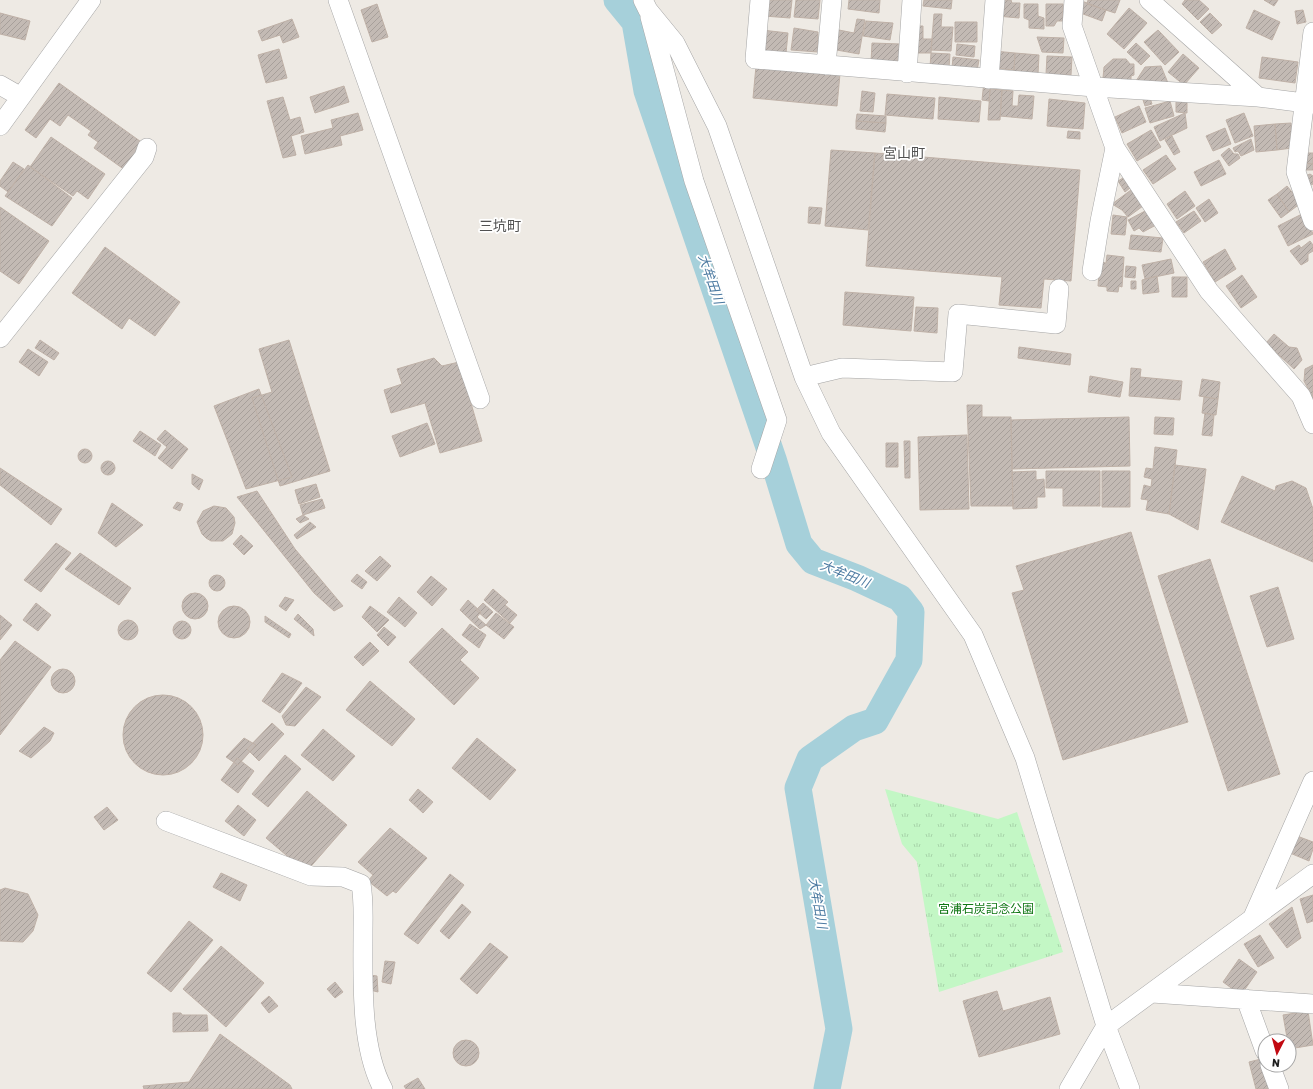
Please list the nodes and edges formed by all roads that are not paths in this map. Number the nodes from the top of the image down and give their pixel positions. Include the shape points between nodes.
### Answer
1 (91, 0) edge
2 (338, 0) edge
3 (760, 0) edge
4 (832, 0) edge
5 (912, 0) edge
6 (995, 0) edge
7 (1074, 0) edge
8 (1149, 0) edge
9 (646, 5) edge
10 (1313, 32) edge
11 (826, 65) junction
12 (907, 73) junction
13 (989, 79) junction
14 (0, 85) edge
15 (1094, 87) junction
16 (1258, 96) junction
17 (21, 97) junction
18 (1308, 103) edge
19 (0, 126) edge
20 (147, 148) dead end
21 (1115, 148) junction
22 (1313, 221) edge
23 (1092, 271) dead end
24 (1059, 289) dead end
25 (0, 338) edge
26 (804, 377) junction
27 (480, 399) dead end
28 (1313, 424) edge
29 (761, 469) dead end
30 (1313, 781) edge
31 (166, 821) dead end
32 (1313, 874) edge
33 (1252, 918) junction
34 (1152, 992) junction
35 (1246, 1000) junction
36 (1313, 1004) edge
37 (1106, 1026) junction
38 (1258, 1033) edge
39 (1273, 1073) edge
40 (382, 1089) edge
41 (1069, 1089) edge
42 (1130, 1089) edge
43 (1279, 1089) edge

1 - 17 street
2 - 27 street
3 - 11 street via 755,59
4 - 11 street
5 - 12 street
6 - 13 street
7 - 15 street via 1072,26
8 - 16 street
9 - 26 street via 675,43 717,126
9 - 29 street via 694,181 776,420
10 - 18 street
11 - 12 street
12 - 13 street
13 - 15 street
14 - 17 street
15 - 16 street
15 - 21 street
16 - 18 street
17 - 19 street
18 - 22 street via 1296,172
20 - 25 street via 144,157
21 - 23 street
21 - 28 street via 1210,291 1301,396
24 - 26 street via 1056,324 958,314 953,372 842,368
26 - 37 street via 831,433 973,635 1026,758
30 - 33 street
31 - 40 street via 311,876 343,877 361,884 365,904 365,1014 370,1052
32 - 33 street
33 - 34 street
34 - 35 street
34 - 37 street
35 - 36 street
35 - 38 street
37 - 41 street
37 - 42 street
39 - 43 street

